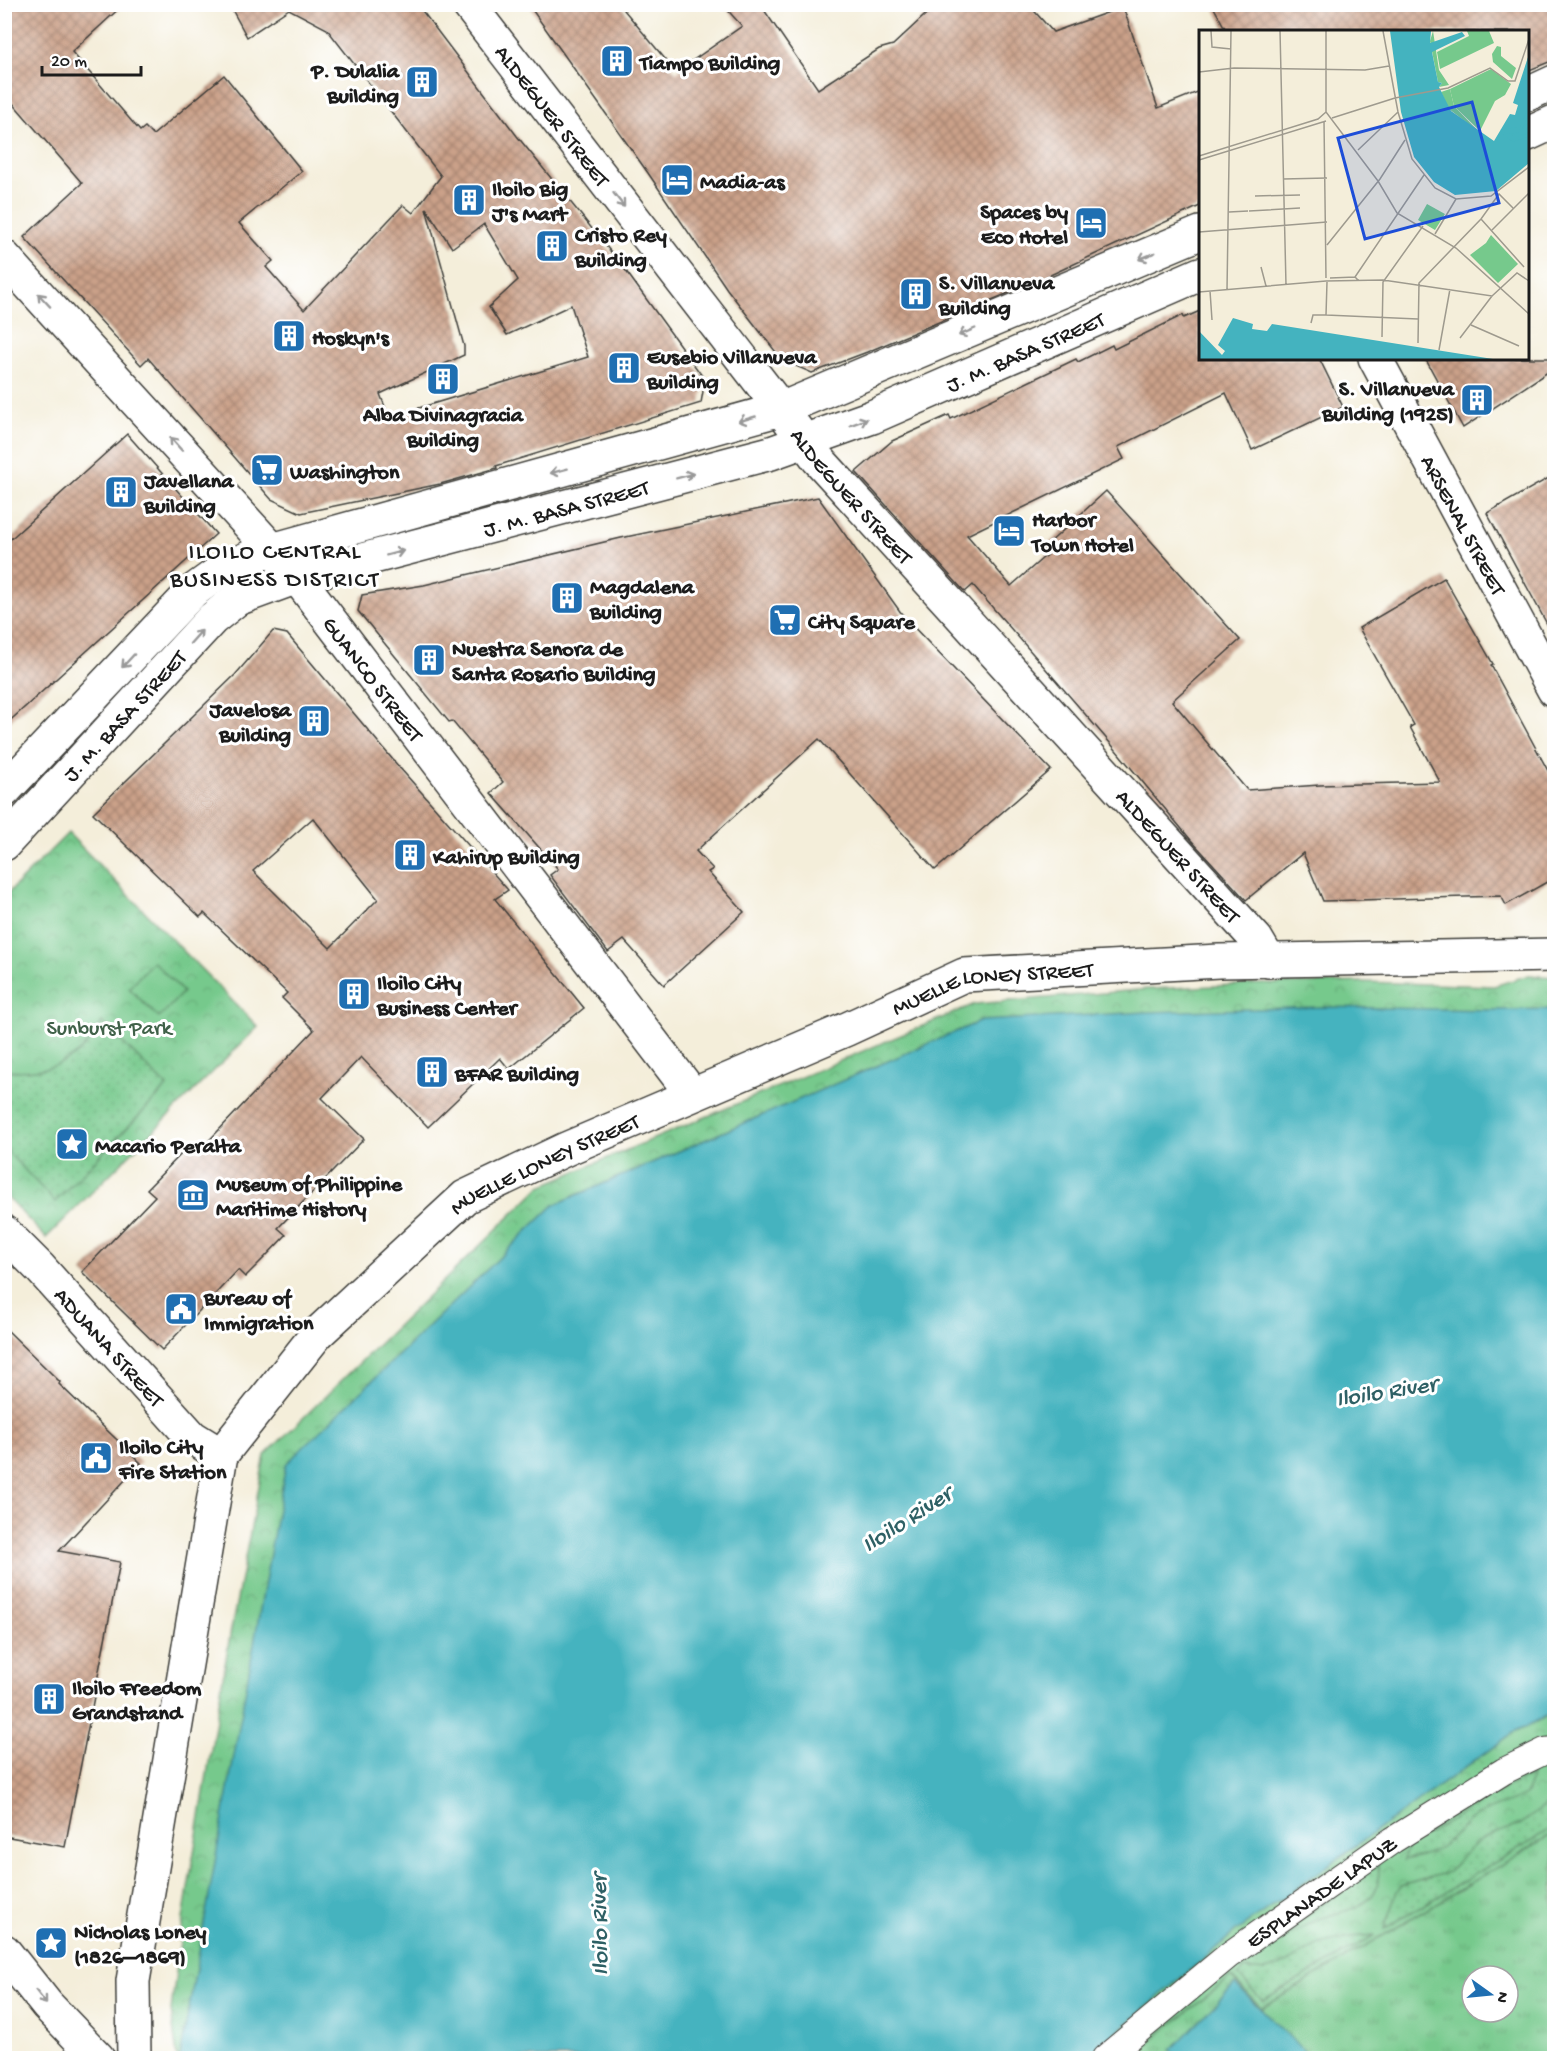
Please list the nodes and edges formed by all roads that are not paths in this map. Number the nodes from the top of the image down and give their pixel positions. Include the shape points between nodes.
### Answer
1 (468, 4) edge
2 (1554, 82) edge
3 (1529, 93) edge
4 (1554, 122) edge
5 (1529, 133) edge
6 (1199, 233) edge
7 (4, 257) edge
8 (1199, 274) edge
9 (1376, 360) edge
10 (781, 409) junction
11 (804, 443) junction
12 (271, 550) junction
13 (297, 577) junction
14 (1554, 690) edge
15 (4, 791) edge
16 (4, 844) edge
17 (1554, 955) edge
18 (1269, 961) junction
19 (692, 1094) junction
20 (4, 1232) edge
21 (221, 1455) junction
22 (1554, 1750) edge
23 (4, 1951) edge
24 (98, 2058) edge
25 (134, 2058) edge
26 (1105, 2058) edge

1 -> 10 main road, ALDEGUER STREET
2 - 3 main road
4 - 5 main road
6 -> 10 main road, J. M. BASA STREET
12 -> 7 main road, GUANCO STREET
11 -> 8 main road, J. M. BASA STREET
9 - 14 main road, ARSENAL STREET
10 - 11 main road, ALDEGUER STREET
10 -> 12 main road, J. M. BASA STREET
13 -> 11 main road, J. M. BASA STREET
11 - 18 main road, ALDEGUER STREET via 1256,939
12 - 13 main road, GUANCO STREET
12 -> 15 main road, J. M. BASA STREET via 218,573 193,591
16 -> 13 main road, J. M. BASA STREET via 212,619 237,599
13 - 19 main road, GUANCO STREET
17 - 18 main road, MUELLE LONEY STREET
18 - 19 main road, MUELLE LONEY STREET via 964,975
19 - 21 main road, MUELLE LONEY STREET via 465,1197 318,1334
20 - 21 main road, ADUANA STREET via 192,1437
21 - 25 main road, MUELLE LONEY STREET via 133,1981
22 - 26 street, ESPLANADE LAPUZ via 1504,1771 1393,1840 1229,1955
23 -> 24 main road via 47,2005

